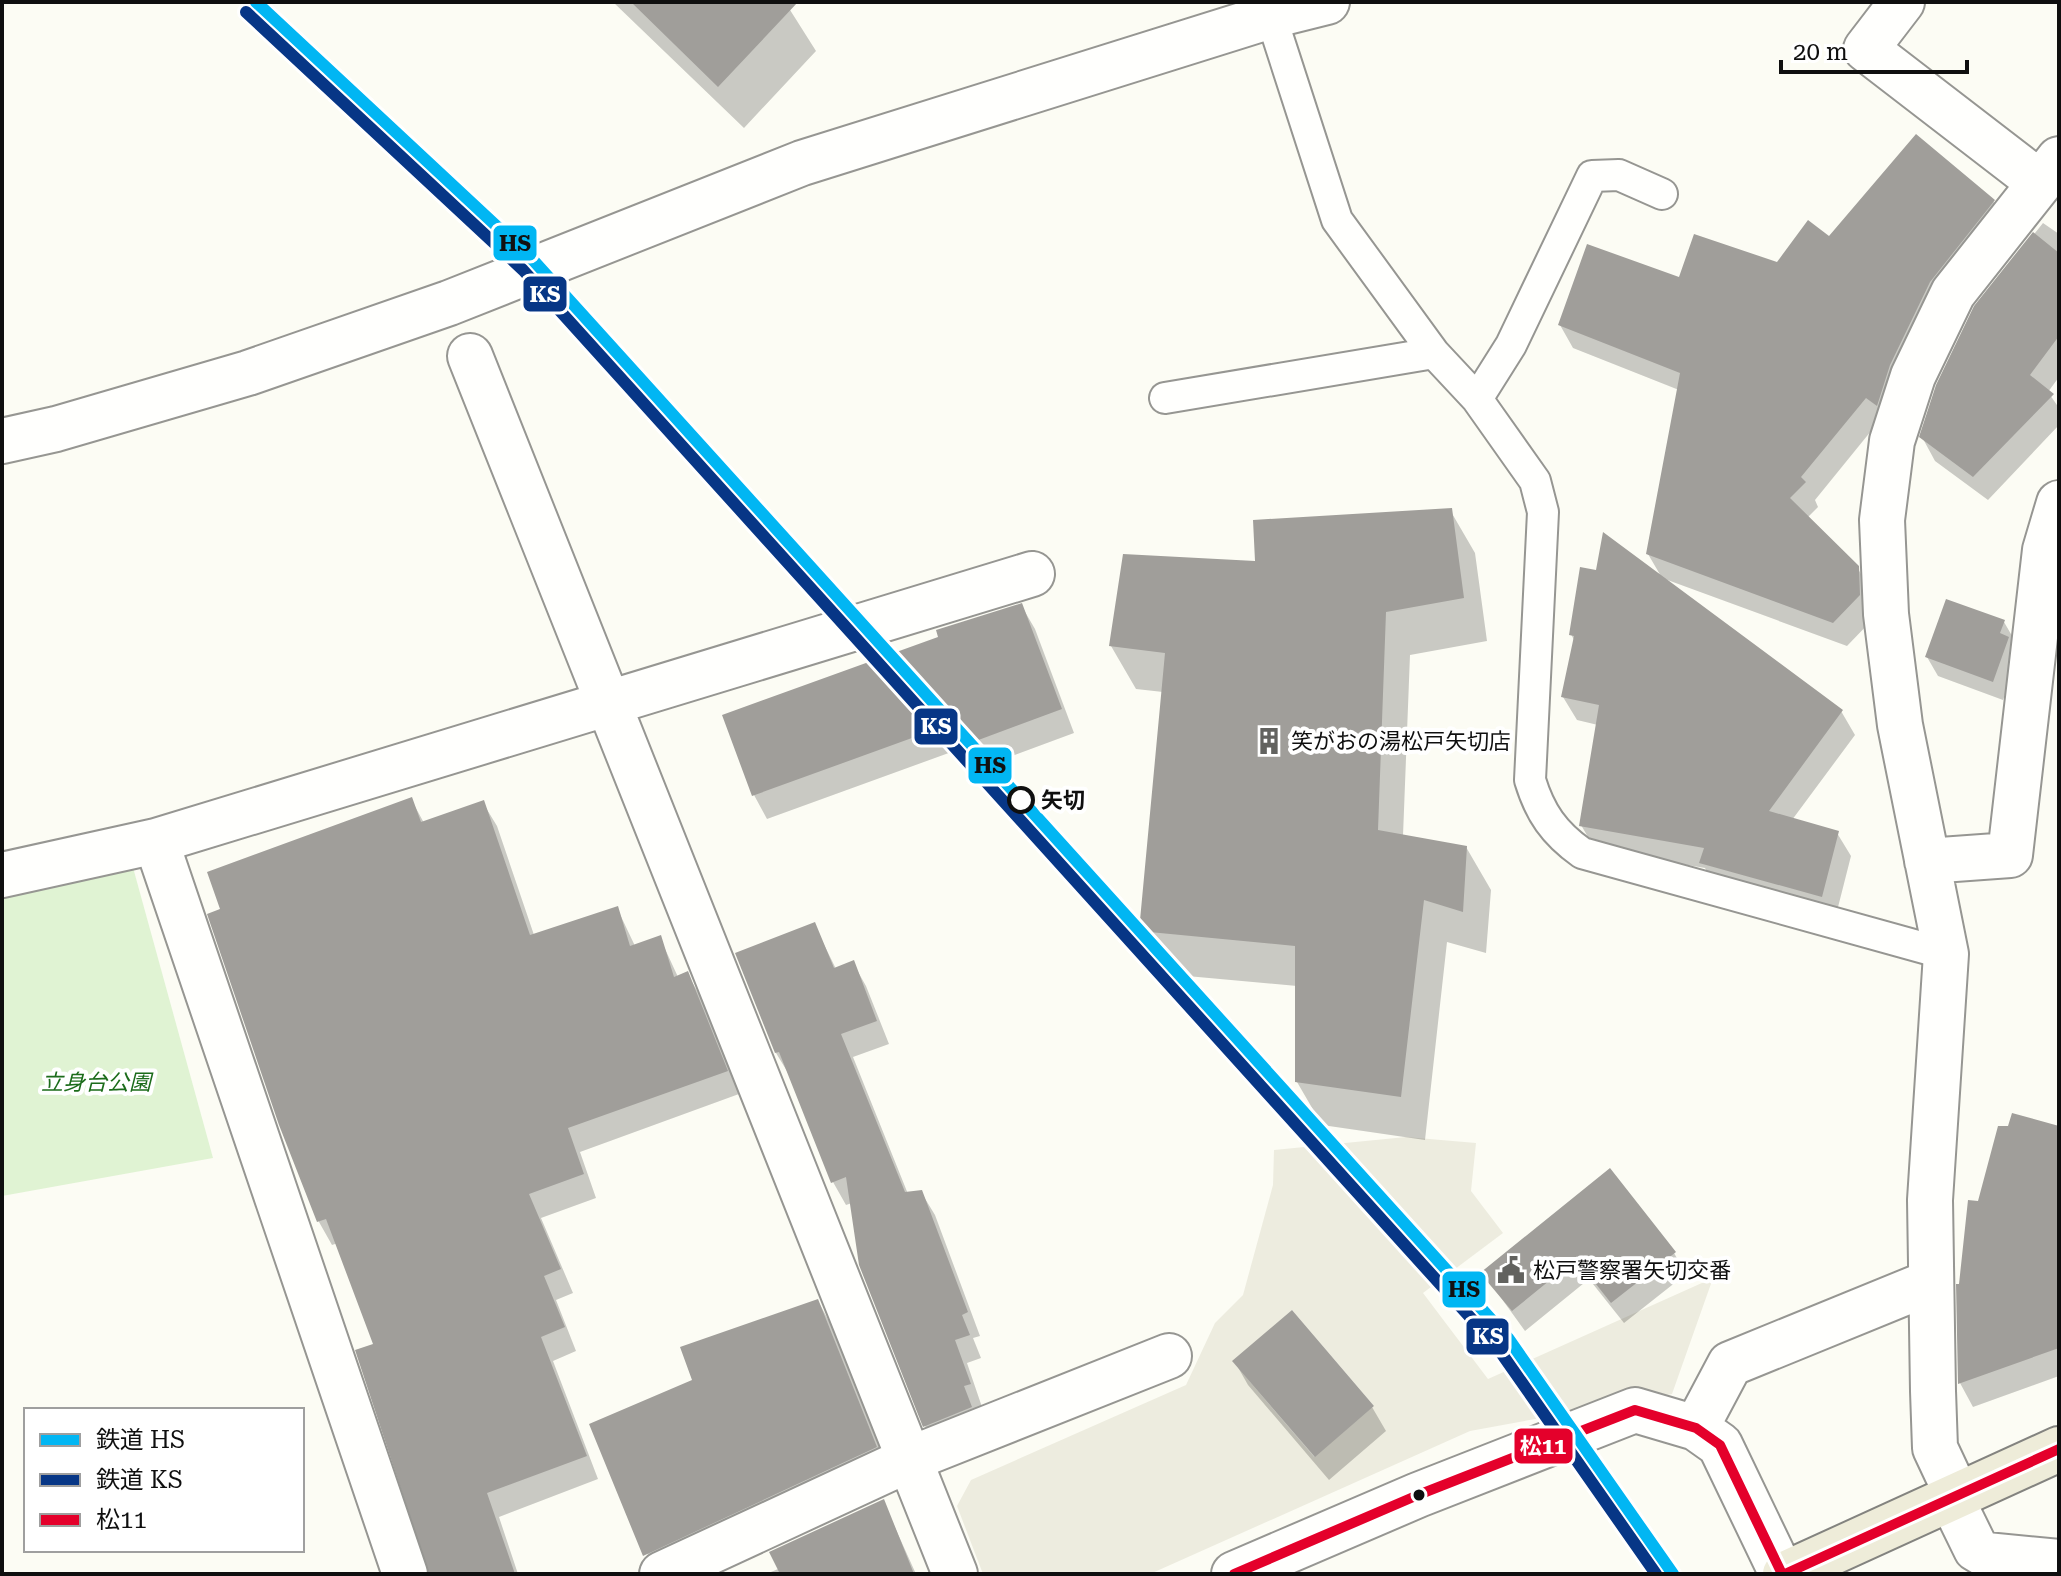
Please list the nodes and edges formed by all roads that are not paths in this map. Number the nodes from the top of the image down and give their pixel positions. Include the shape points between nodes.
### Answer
1 (1327, 2) edge
2 (1902, 2) edge
3 (1271, 16) junction
4 (2051, 176) edge
5 (1662, 194) dead end
6 (1434, 353) junction
7 (470, 356) dead end
8 (1165, 398) dead end
9 (1477, 399) junction
10 (2, 441) edge
11 (2059, 503) edge
12 (1032, 574) dead end
13 (611, 705) junction
14 (156, 841) junction
15 (1927, 861) junction
16 (2, 875) edge
17 (1946, 954) junction
18 (1931, 1282) junction
19 (1169, 1356) dead end
20 (1696, 1428) junction
21 (2059, 1449) edge
22 (910, 1459) junction
23 (1955, 1498) junction
24 (2059, 1562) edge
25 (405, 1574) edge
26 (662, 1574) edge
27 (955, 1574) edge
28 (1234, 1574) edge
29 (1784, 1574) edge

1 - 3 street
2 - 4 street via 1866,49
3 - 6 lane via 1337,220
3 - 10 street via 802,163 449,303 248,373
4 - 15 street via 1953,293 1913,376 1892,441 1882,520 1886,614 1900,725
5 - 9 lane via 1619,175 1592,176 1511,345
6 - 8 lane
6 - 9 lane
7 - 13 street
9 - 17 lane via 1535,481 1543,512 1530,780 1538,807 1559,837 1582,853
11 - 15 street via 2045,550 2010,855
12 - 13 street
13 - 14 street
13 - 22 street
14 - 16 street
14 - 25 street
15 - 17 street
17 - 18 street via 1930,1200
18 - 20 street via 1730,1364
18 - 23 street via 1935,1448
19 - 22 street
20 - 28 street via 1635,1410
20 - 29 street via 1720,1445
21 - 23 main road
22 - 26 street
22 - 27 street
23 - 24 street via 1976,1549 1986,1555
23 - 29 main road

